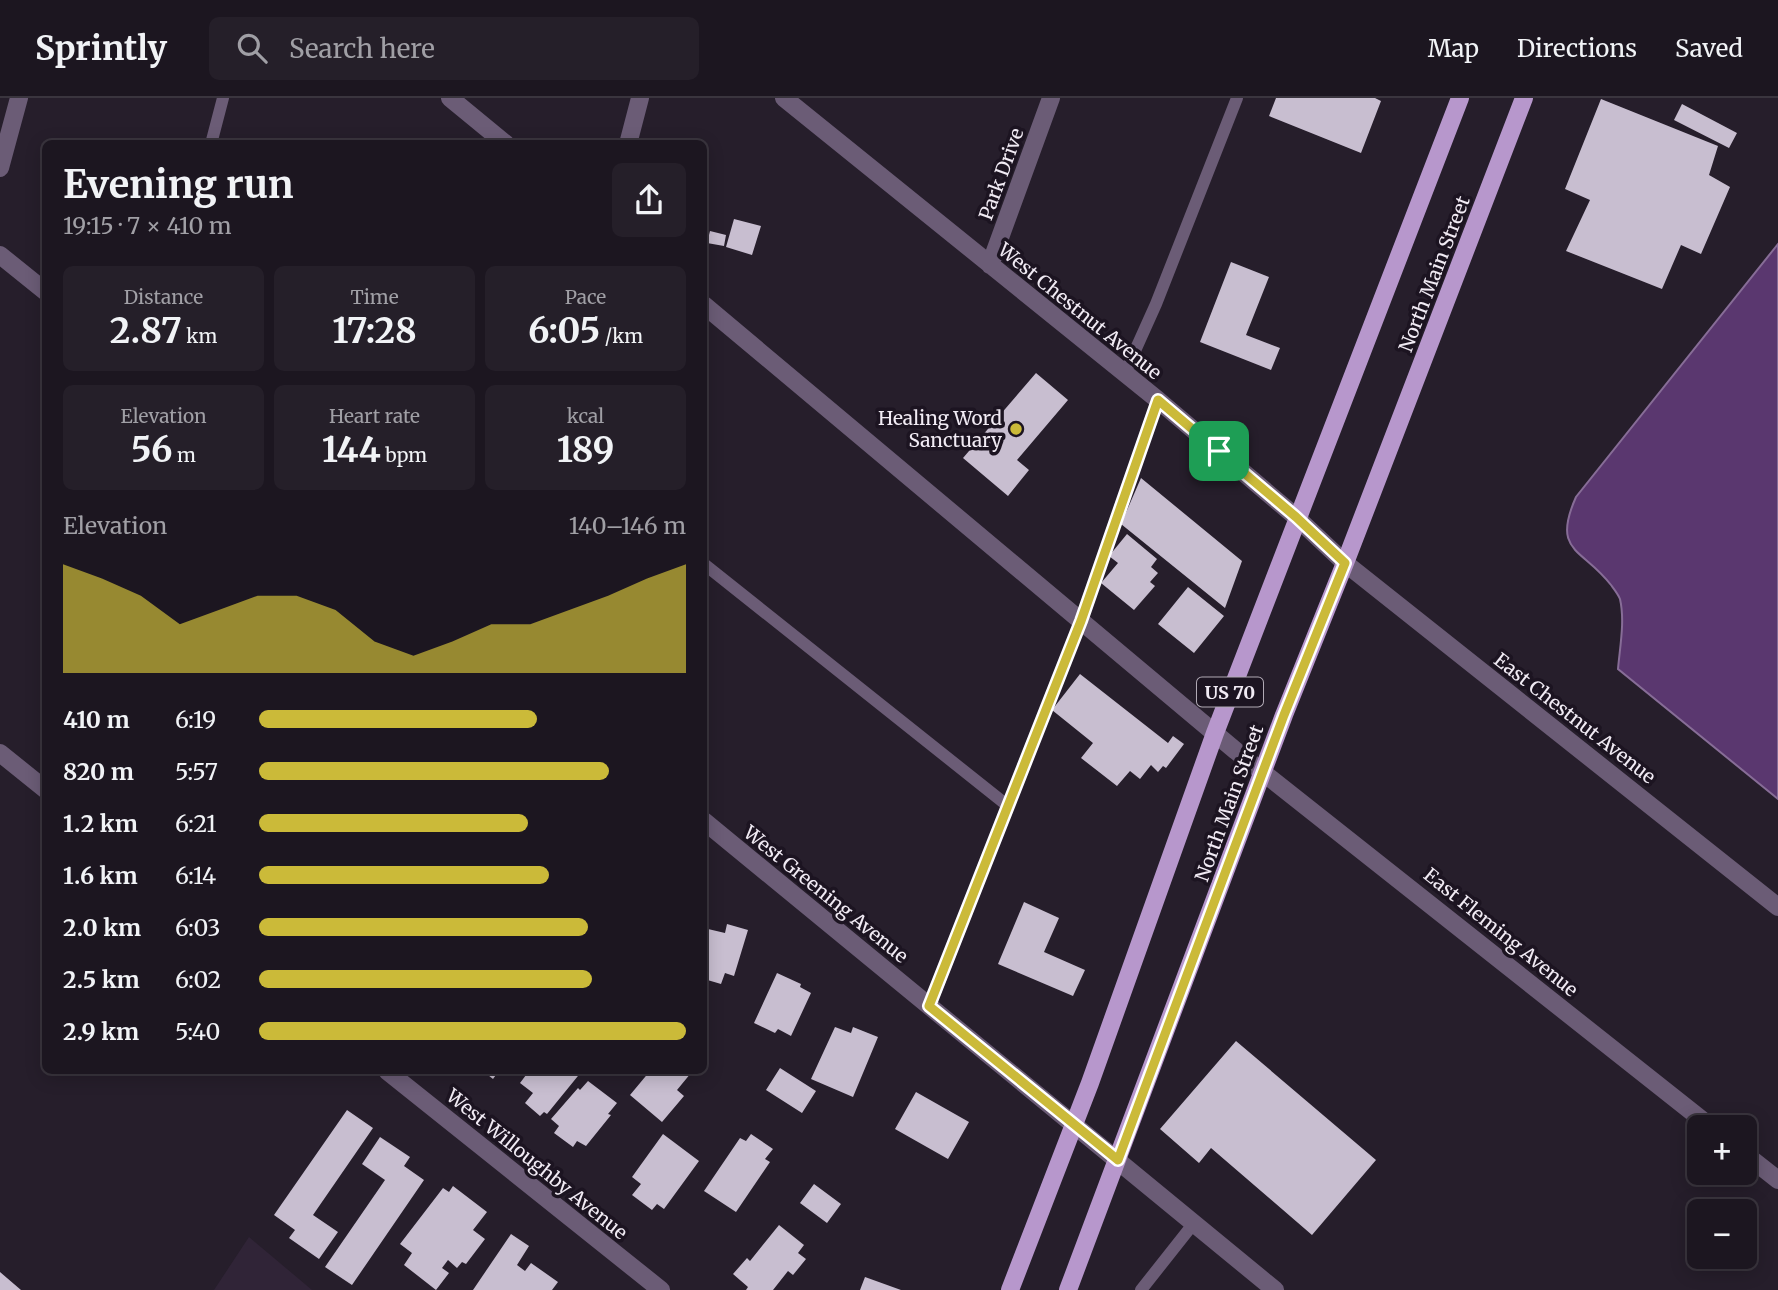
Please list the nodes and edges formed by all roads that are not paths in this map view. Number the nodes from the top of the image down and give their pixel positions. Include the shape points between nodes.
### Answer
1 (19, 98) edge
2 (223, 98) edge
3 (450, 98) edge
4 (640, 98) edge
5 (784, 98) edge
6 (1051, 98) edge
7 (1237, 98) edge
8 (1460, 98) edge
9 (1524, 98) edge
10 (212, 140) edge
11 (501, 140) edge
12 (629, 140) edge
13 (0, 167) edge
14 (0, 255) edge
15 (990, 265) junction
16 (42, 289) edge
17 (707, 308) edge
18 (1125, 373) junction
19 (1158, 400) junction
20 (1296, 517) junction
21 (1345, 563) junction
22 (707, 566) edge
23 (1081, 621) junction
24 (1215, 733) junction
25 (0, 753) edge
26 (1264, 771) junction
27 (42, 787) edge
28 (1008, 806) junction
29 (707, 823) edge
30 (1778, 907) edge
31 (929, 1006) junction
32 (391, 1074) edge
33 (1697, 1115) edge
34 (1080, 1128) junction
35 (1118, 1160) junction
36 (1757, 1163) edge
37 (1778, 1180) edge
38 (1194, 1223) junction
39 (1273, 1289) edge
40 (661, 1290) edge
41 (1010, 1290) edge
42 (1068, 1290) edge
43 (1141, 1290) edge

1 - 13 street
2 - 10 lane
3 - 11 street
4 - 12 street
5 - 15 street, West Chestnut Avenue
6 - 15 street, Park Drive
7 - 18 lane
8 - 20 main road, North Main Street / US 70
9 - 21 main road, North Main Street / US 70
14 - 16 street
15 - 18 street, West Chestnut Avenue
17 - 23 street, East Fleming Avenue
18 - 19 street, West Chestnut Avenue
19 - 20 street, West Chestnut Avenue
19 - 23 lane
20 - 21 street, West Chestnut Avenue
20 - 24 main road, North Main Street / US 70
21 - 26 main road, North Main Street / US 70
21 - 30 street, East Chestnut Avenue
22 - 28 lane
23 - 24 street, East Fleming Avenue
23 - 28 lane
24 - 26 street, East Fleming Avenue
24 - 34 main road, North Main Street / US 70
25 - 27 street
26 - 33 street, East Fleming Avenue
26 - 35 main road, North Main Street / US 70
28 - 31 lane
29 - 31 street, West Greening Avenue
31 - 34 street, West Greening Avenue
32 - 40 street, West Willoughby Avenue
34 - 35 street, West Greening Avenue
34 - 41 main road, North Main Street / US 70
35 - 38 street, West Greening Avenue
35 - 42 main road, North Main Street / US 70
36 - 37 street
38 - 39 street, West Greening Avenue
38 - 43 lane

